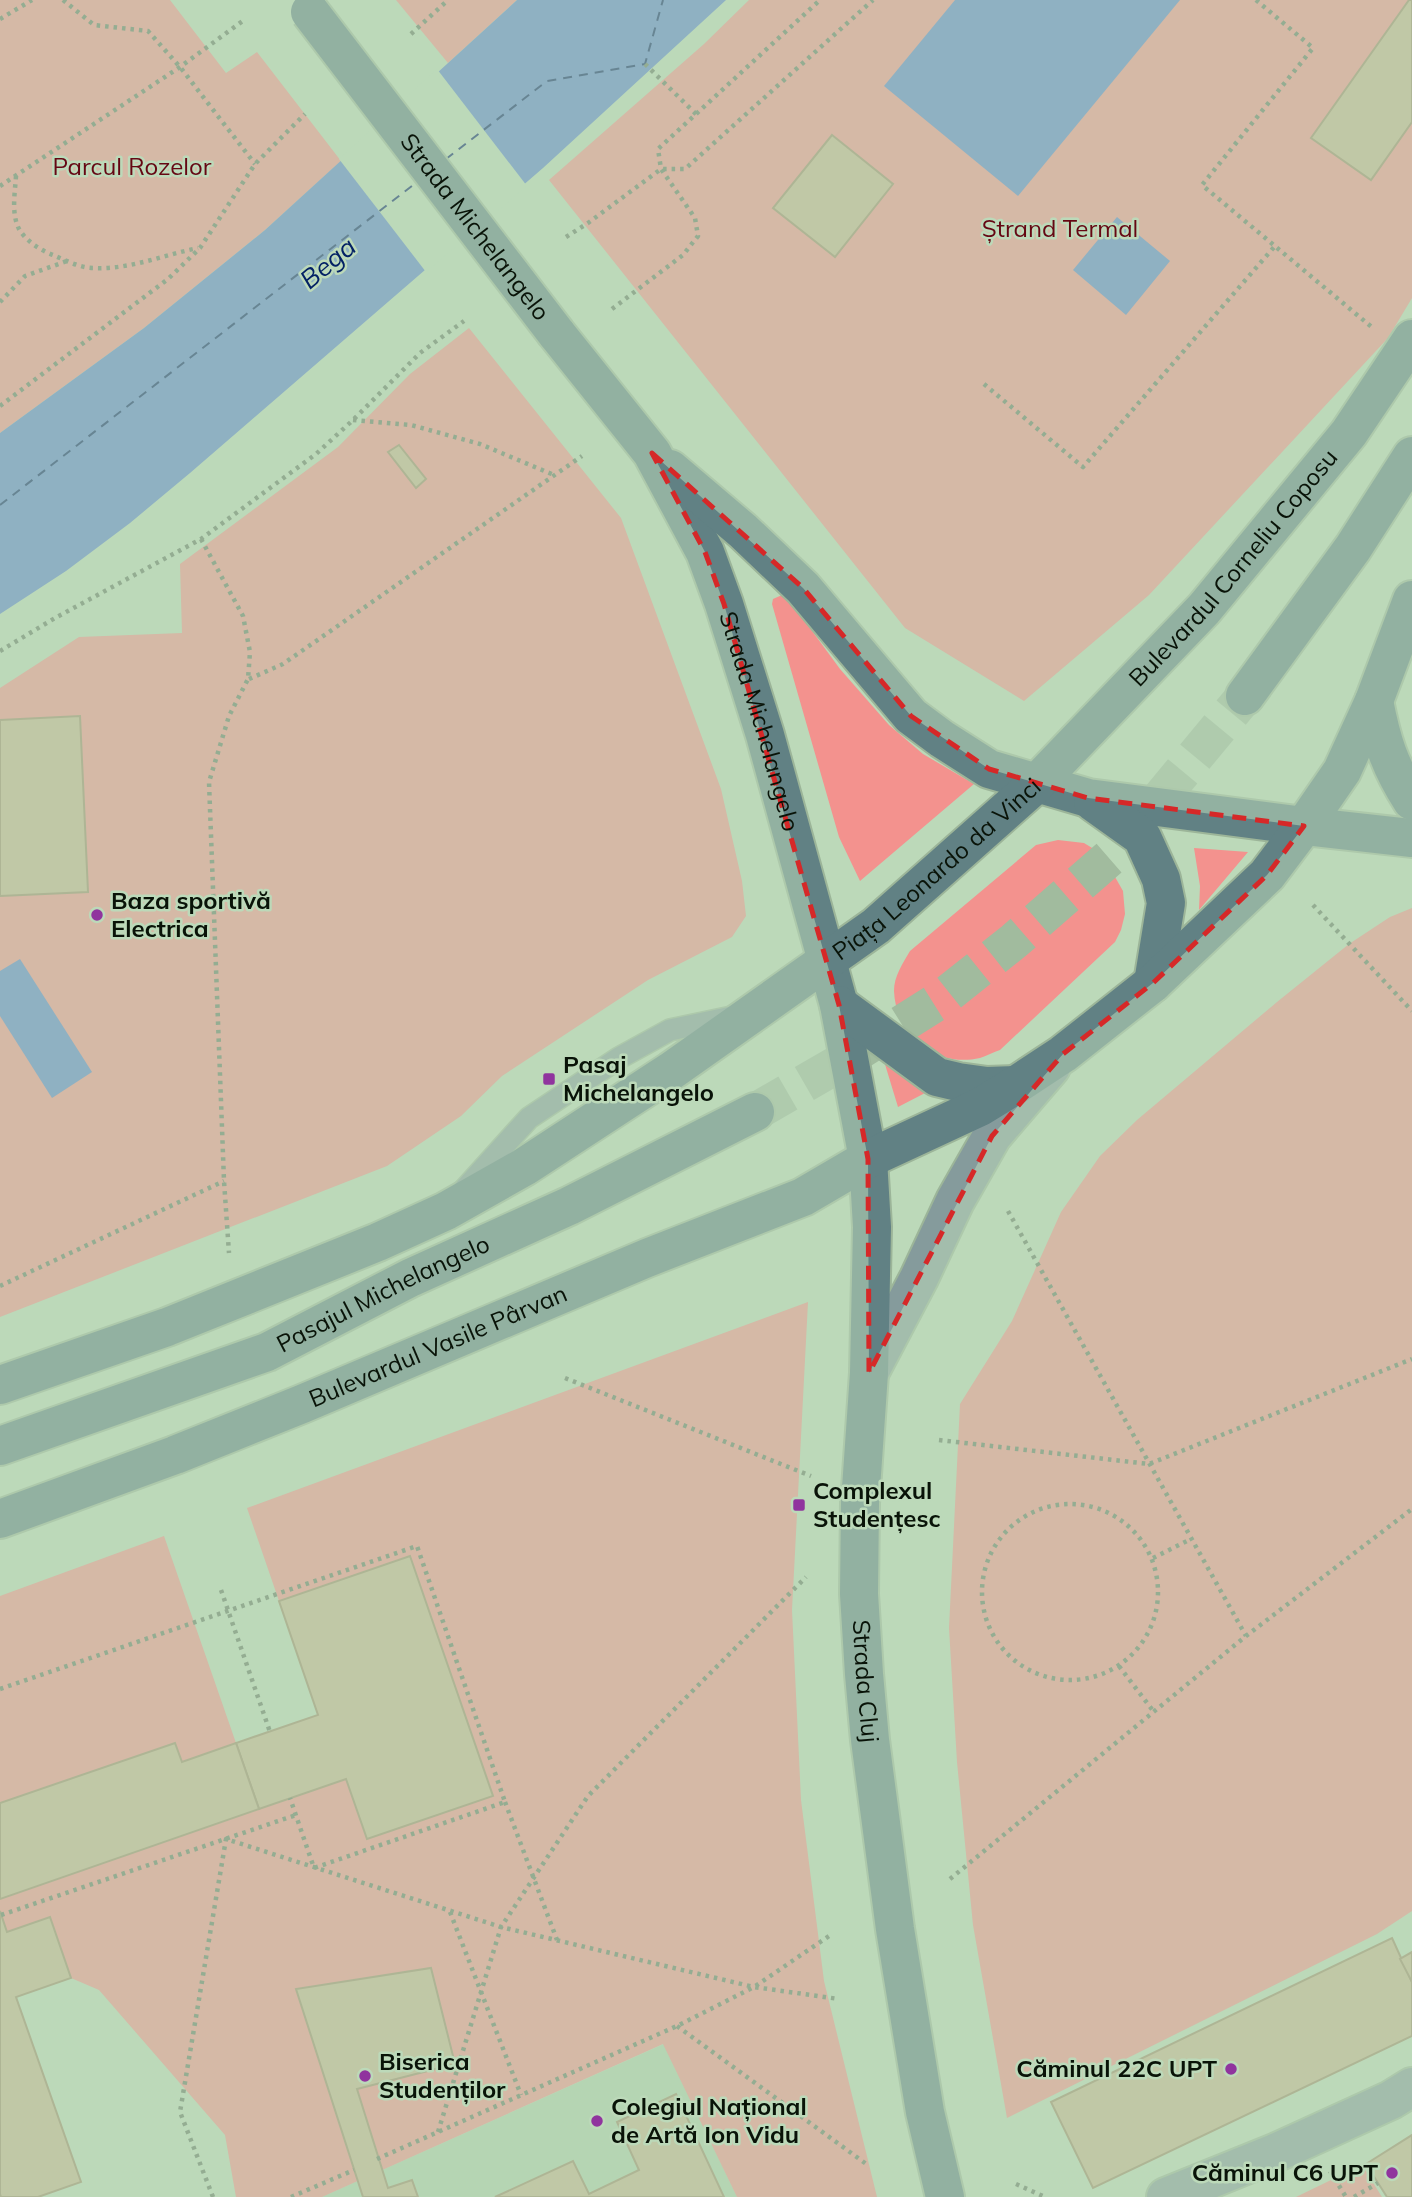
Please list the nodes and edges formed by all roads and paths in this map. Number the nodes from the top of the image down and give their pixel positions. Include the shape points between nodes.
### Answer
1 (32, 0) edge
2 (63, 0) edge
3 (820, 0) edge
4 (873, 0) edge
5 (1256, 0) edge
6 (445, 2) edge
7 (305, 6) edge
8 (0, 19) edge
9 (244, 20) dead end
10 (411, 34) dead end
11 (645, 64) dead end
12 (180, 67) junction
13 (305, 114) dead end
14 (696, 114) junction
15 (255, 164) junction
16 (661, 169) junction
17 (16, 175) junction
18 (0, 186) edge
19 (566, 237) dead end
20 (1275, 246) junction
21 (200, 248) junction
22 (68, 261) junction
23 (0, 302) edge
24 (611, 309) dead end
25 (464, 321) dead end
26 (1374, 329) dead end
27 (1412, 339) edge
28 (984, 384) dead end
29 (0, 406) edge
30 (354, 420) junction
31 (652, 453) junction
32 (582, 456) dead end
33 (1412, 457) edge
34 (555, 475) junction
35 (201, 539) junction
36 (1412, 600) edge
37 (0, 651) edge
38 (248, 679) junction
39 (1245, 696) tunnel mouth
40 (1374, 701) junction
41 (1036, 784) junction
42 (1088, 798) junction
43 (1412, 801) edge
44 (1304, 826) junction
45 (1412, 838) edge
46 (1313, 905) dead end
47 (828, 959) junction
48 (1153, 983) junction
49 (839, 1005) junction
50 (1412, 1011) edge
51 (1063, 1054) junction
52 (1016, 1085) junction
53 (755, 1112) tunnel mouth
54 (868, 1160) junction
55 (224, 1181) junction
56 (1008, 1211) dead end
57 (229, 1252) dead end
58 (0, 1286) edge
59 (1412, 1359) edge
60 (869, 1373) junction
61 (565, 1378) dead end
62 (0, 1385) edge
63 (939, 1440) dead end
64 (0, 1446) edge
65 (1149, 1464) junction
66 (811, 1476) dead end
67 (1412, 1509) edge
68 (0, 1519) edge
69 (1191, 1539) junction
70 (1153, 1558) junction
71 (806, 1577) dead end
72 (221, 1590) dead end
73 (228, 1611) junction
74 (1246, 1636) junction
75 (1119, 1666) junction
76 (0, 1689) edge
77 (1154, 1712) junction
78 (270, 1731) dead end
79 (290, 1798) dead end
80 (505, 1802) junction
81 (296, 1815) junction
82 (226, 1839) junction
83 (314, 1868) junction
84 (534, 1878) junction
85 (950, 1879) dead end
86 (450, 1911) junction
87 (1, 1915) edge
88 (501, 1927) junction
89 (829, 1936) dead end
90 (557, 1940) junction
91 (754, 1987) junction
92 (481, 1991) junction
93 (839, 1999) dead end
94 (677, 2026) junction
95 (1412, 2087) edge
96 (521, 2095) junction
97 (438, 2132) junction
98 (377, 2159) dead end
99 (869, 2166) dead end
100 (354, 2170) dead end
101 (1378, 2183) dead end
102 (1016, 2184) dead end
103 (213, 2197) edge
104 (291, 2197) edge
105 (945, 2197) edge
106 (1045, 2197) edge
107 (1166, 2197) edge
108 (1354, 2197) edge

1 - 8 path
2 - 12 path via 94,25 148,31
3 - 14 path
4 - 16 path via 685,169
5 - 20 path via 1313,48 1202,185
6 - 10 path
7 - 31 main road, Strada Michelangelo, bridge
9 - 12 path
11 - 14 path
12 - 15 path
12 - 17 path
13 - 15 path
14 - 16 path via 658,149
15 - 21 path
16 - 19 path
16 - 24 path via 695,218 698,236 683,255
17 - 18 path
17 - 22 path via 14,212 20,230 38,249
20 - 26 path
20 - 28 path via 1083,467
21 - 22 path via 128,266 91,268
21 - 29 path via 168,279
22 - 23 path via 25,276
25 - 30 path via 420,353
27 - 41 main road, Bulevardul Corneliu Coposu via 1349,433 1204,609
30 - 34 path via 411,425 480,443
30 - 35 path via 316,454
31 - 41 main road, Strada Michelangelo via 803,588 911,716 989,769
31 - 47 main road, Strada Michelangelo via 705,552 724,604
32 - 34 path
33 - 39 main road via 1353,548
34 - 38 path via 283,664
35 - 37 path
35 - 38 path via 243,616 250,652
36 - 40 main road
38 - 55 path via 229,716 209,782
40 - 43 main road via 1383,744
40 - 44 main road via 1342,771
41 - 42 main road, Piața Leonardo da Vinci
41 - 47 main road, Piața Leonardo da Vinci via 876,926
42 - 44 main road, Piața Leonardo da Vinci
42 - 48 main road via 1142,837 1161,879 1166,903
44 - 45 main road, Piața Leonardo da Vinci
44 - 48 main road via 1267,875
46 - 50 path
47 - 49 main road, Piața Leonardo da Vinci
47 - 62 main road via 524,1167 446,1211 167,1328
48 - 51 main road
49 - 52 main road via 937,1077 978,1085
49 - 54 main road, Piața Leonardo da Vinci
51 - 52 main road
51 - 60 street via 992,1136
52 - 54 main road
53 - 64 main road, Pasajul Michelangelo via 267,1352
54 - 60 main road, Strada Cluj via 872,1227
54 - 68 main road, Bulevardul Vasile Pârvan via 803,1197 175,1455
55 - 57 path
55 - 58 path
56 - 65 path
59 - 65 path
60 - 105 main road, Strada Cluj via 859,1594 870,1741 912,2039
61 - 66 path
63 - 65 path
65 - 69 path
67 - 74 path
69 - 70 path
69 - 74 path
70 - 75 path via 1159,1598 1147,1637
70 - 75 path via 1133,1528 1102,1509 1067,1503 1031,1512 1002,1534 985,1565 981,1601 992,1635 1016,1663 1049,1678 1085,1679
71 - 84 path via 588,1796
72 - 73 path
73 - 76 path
73 - 78 path
73 - 80 path via 417,1546
74 - 77 path
75 - 77 path
77 - 85 path
79 - 81 path
80 - 83 path
80 - 84 path
81 - 82 path
81 - 83 path
82 - 83 path
82 - 87 path
82 - 103 path via 180,2112
83 - 86 path
84 - 88 path
84 - 90 path
86 - 88 path
86 - 92 path
88 - 90 path
88 - 92 path
89 - 91 path
90 - 91 path
91 - 93 path
91 - 94 path
92 - 96 path
92 - 97 path
94 - 96 path
94 - 99 path
95 - 107 street via 1287,2147
96 - 97 path
97 - 98 path
100 - 104 path
101 - 108 path
102 - 106 path

